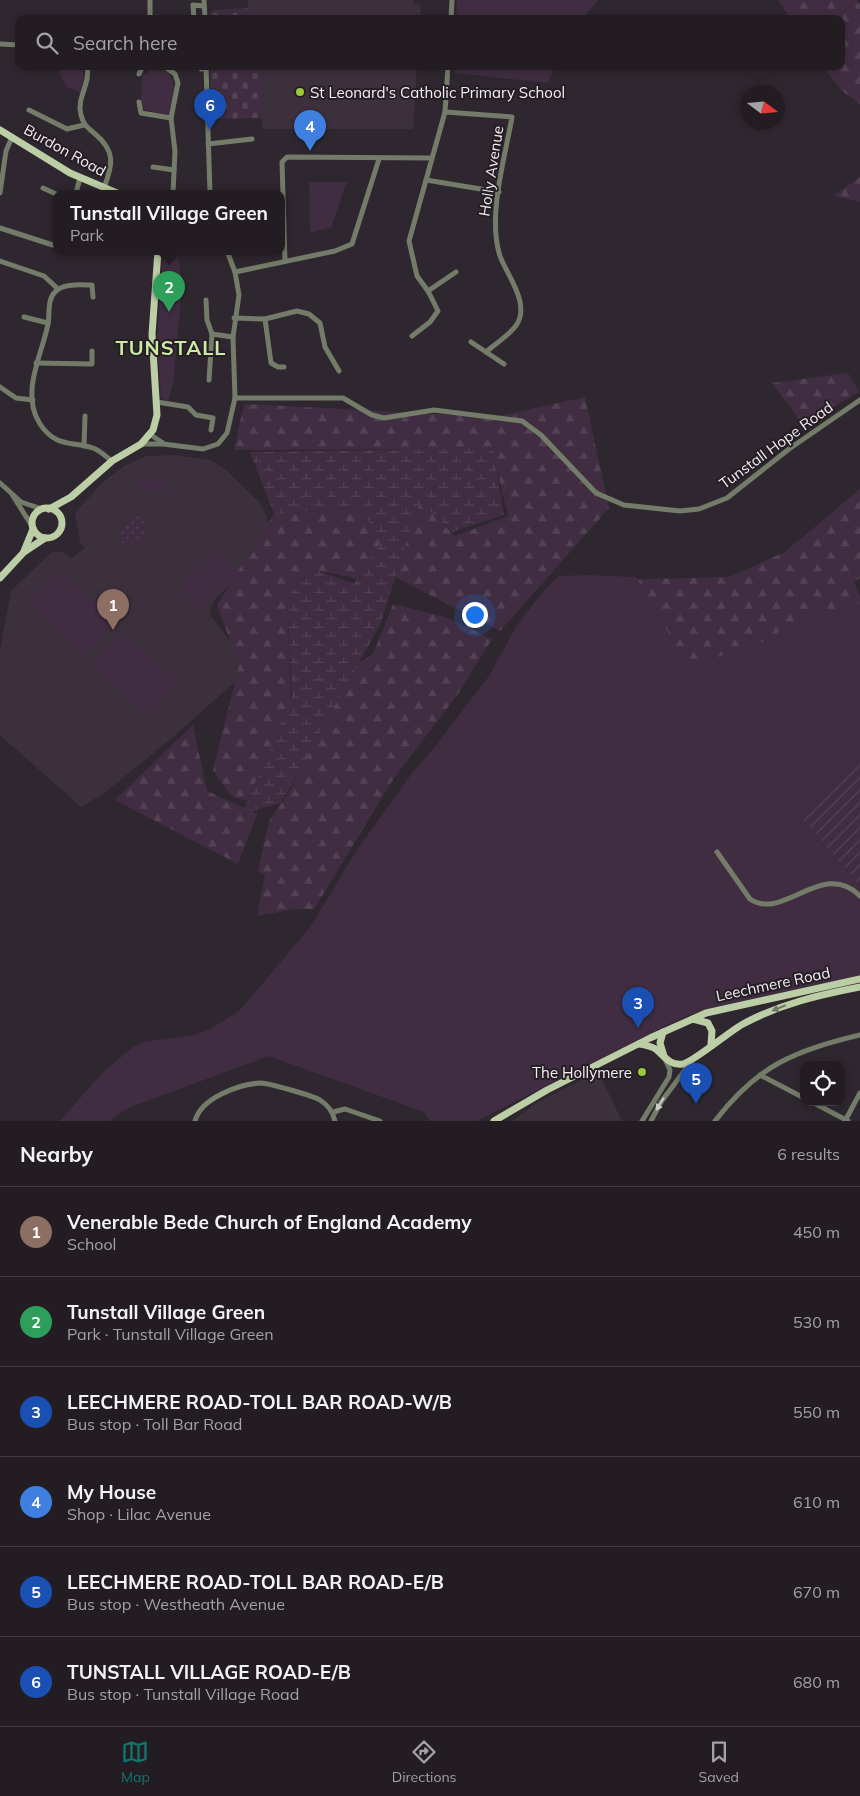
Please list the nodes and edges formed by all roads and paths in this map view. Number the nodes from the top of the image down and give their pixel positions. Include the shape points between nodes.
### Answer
1 (150, 0) edge
2 (452, 0) edge
3 (204, 3) edge
4 (150, 15) edge
5 (194, 15) edge
6 (451, 15) edge
7 (0, 44) edge
8 (15, 45) edge
9 (88, 70) edge
10 (141, 70) edge
11 (169, 70) edge
12 (206, 70) edge
13 (448, 70) edge
14 (139, 74) dead end
15 (139, 102) dead end
16 (29, 110) dead end
17 (446, 112) junction
18 (171, 118) junction
19 (84, 125) junction
20 (0, 130) edge
21 (12, 138) junction
22 (252, 139) dead end
23 (208, 144) junction
24 (432, 158) junction
25 (379, 159) junction
26 (153, 167) dead end
27 (174, 170) junction
28 (80, 178) junction
29 (209, 178) junction
30 (426, 180) junction
31 (44, 188) dead end
32 (104, 188) junction
33 (77, 190) edge
34 (109, 190) edge
35 (172, 190) edge
36 (207, 190) edge
37 (210, 190) edge
38 (283, 190) edge
39 (53, 192) edge
40 (499, 192) junction
41 (0, 193) edge
42 (0, 228) edge
43 (53, 245) edge
44 (158, 255) edge
45 (229, 255) edge
46 (285, 255) edge
47 (0, 261) edge
48 (285, 261) junction
49 (235, 272) junction
50 (456, 272) dead end
51 (58, 289) junction
52 (428, 290) junction
53 (93, 297) dead end
54 (206, 300) dead end
55 (24, 317) dead end
56 (234, 318) junction
57 (265, 319) junction
58 (48, 323) junction
59 (212, 334) junction
60 (412, 336) dead end
61 (233, 337) junction
62 (471, 342) dead end
63 (92, 351) dead end
64 (486, 352) junction
65 (36, 363) junction
66 (504, 364) dead end
67 (284, 367) dead end
68 (339, 371) dead end
69 (209, 380) dead end
70 (0, 387) edge
71 (235, 398) junction
72 (33, 400) junction
73 (860, 400) edge
74 (157, 402) junction
75 (85, 416) dead end
76 (211, 430) dead end
77 (151, 435) junction
78 (141, 444) junction
79 (164, 444) junction
80 (84, 446) junction
81 (112, 461) junction
82 (0, 483) edge
83 (13, 496) junction
84 (71, 497) junction
85 (46, 509) junction
86 (60, 517) junction
87 (33, 528) junction
88 (45, 538) junction
89 (24, 552) junction
90 (0, 578) edge
91 (717, 852) dead end
92 (860, 896) edge
93 (860, 979) edge
94 (860, 987) edge
95 (692, 1019) junction
96 (663, 1032) junction
97 (860, 1035) edge
98 (638, 1044) junction
99 (711, 1044) junction
100 (665, 1059) junction
101 (693, 1060) junction
102 (760, 1075) junction
103 (860, 1093) edge
104 (800, 1096) edge
105 (819, 1106) edge
106 (333, 1112) junction
107 (195, 1121) edge
108 (335, 1121) edge
109 (380, 1121) edge
110 (494, 1121) edge
111 (642, 1121) edge
112 (651, 1121) edge
113 (716, 1121) edge
114 (846, 1121) edge

1 - 4 street
2 - 6 street
3 - 5 street via 193,5
7 - 8 street
9 - 19 street via 89,79 80,112
10 - 14 street
11 - 18 street via 175,74 178,83
12 - 23 street
13 - 17 street
15 - 18 street via 140,112
16 - 19 street via 67,129
17 - 24 street
17 - 40 street, Holly Avenue via 512,117
18 - 27 street
19 - 32 street via 105,143 111,157 112,169
20 - 21 main road, Burdon Road
21 - 28 main road, Burdon Road
21 - 41 street via 6,150
22 - 23 street
23 - 29 street
24 - 25 street
24 - 30 street
25 - 38 street via 287,157 282,162
25 - 48 street via 352,244 335,251
26 - 27 street
27 - 35 street
28 - 32 main road, Burdon Road
28 - 33 street
29 - 36 street
29 - 37 street
30 - 40 street
30 - 52 street via 409,240 417,276
31 - 39 street
32 - 34 main road, Burdon Road
40 - 64 street, Holly Avenue via 494,223 500,256 519,294 520,312 517,324
42 - 43 street
44 - 74 main road via 152,334
45 - 49 street
46 - 48 street
47 - 51 street via 44,276
48 - 49 street
49 - 56 street via 239,295
50 - 52 street
51 - 53 street via 92,286
51 - 58 street via 51,299
52 - 60 street via 438,311
54 - 59 street
55 - 58 street
56 - 57 street
56 - 61 street
57 - 67 street via 271,364
57 - 68 street via 297,311 309,314 320,323 325,347
58 - 65 street
59 - 61 street
59 - 69 street
61 - 71 street
62 - 64 street
63 - 65 street via 92,364
64 - 66 street
65 - 72 street
70 - 72 street via 16,398
71 - 73 street, Tunstall Hope Road via 343,398 372,415 384,418 434,410 522,421 541,435 596,493 624,505 680,511 700,509 727,498 789,449
71 - 79 street via 227,433 218,444 203,448
72 - 80 street via 40,423 54,438 66,444
74 - 76 street via 188,407 196,415 213,418
74 - 77 main road via 157,421
75 - 80 street
77 - 78 main road
77 - 79 street
78 - 79 street
78 - 81 main road
80 - 81 street
81 - 84 main road
82 - 83 street
83 - 85 street via 28,506
83 - 87 street
84 - 85 main road
84 - 86 main road
85 - 86 main road
85 - 87 main road via 36,514
86 - 88 main road via 60,529 56,535
87 - 88 main road
87 - 89 main road
88 - 89 main road
89 - 90 main road
91 - 92 street via 755,903 778,902 831,883 848,886
93 - 95 main road, Leechmere Road via 742,1004
94 -> 99 main road, Leechmere Road via 796,1001 743,1024
95 - 96 main road, Leechmere Road
95 - 99 main road, Leechmere Road via 708,1023 712,1031
96 - 98 main road, Leechmere Road
96 - 100 main road via 660,1043
97 - 102 street via 804,1051
98 - 100 main road via 656,1050
98 - 110 main road, Leechmere Road
99 - 101 main road, Leechmere Road
100 - 101 main road via 675,1064
100 - 111 street via 669,1077
101 -> 112 street, Leechmere Road
102 - 104 street
102 - 113 street via 742,1089
103 - 114 street
105 - 114 street
106 - 107 street via 320,1100 262,1083 211,1098
106 - 108 street
106 - 109 street via 345,1109

